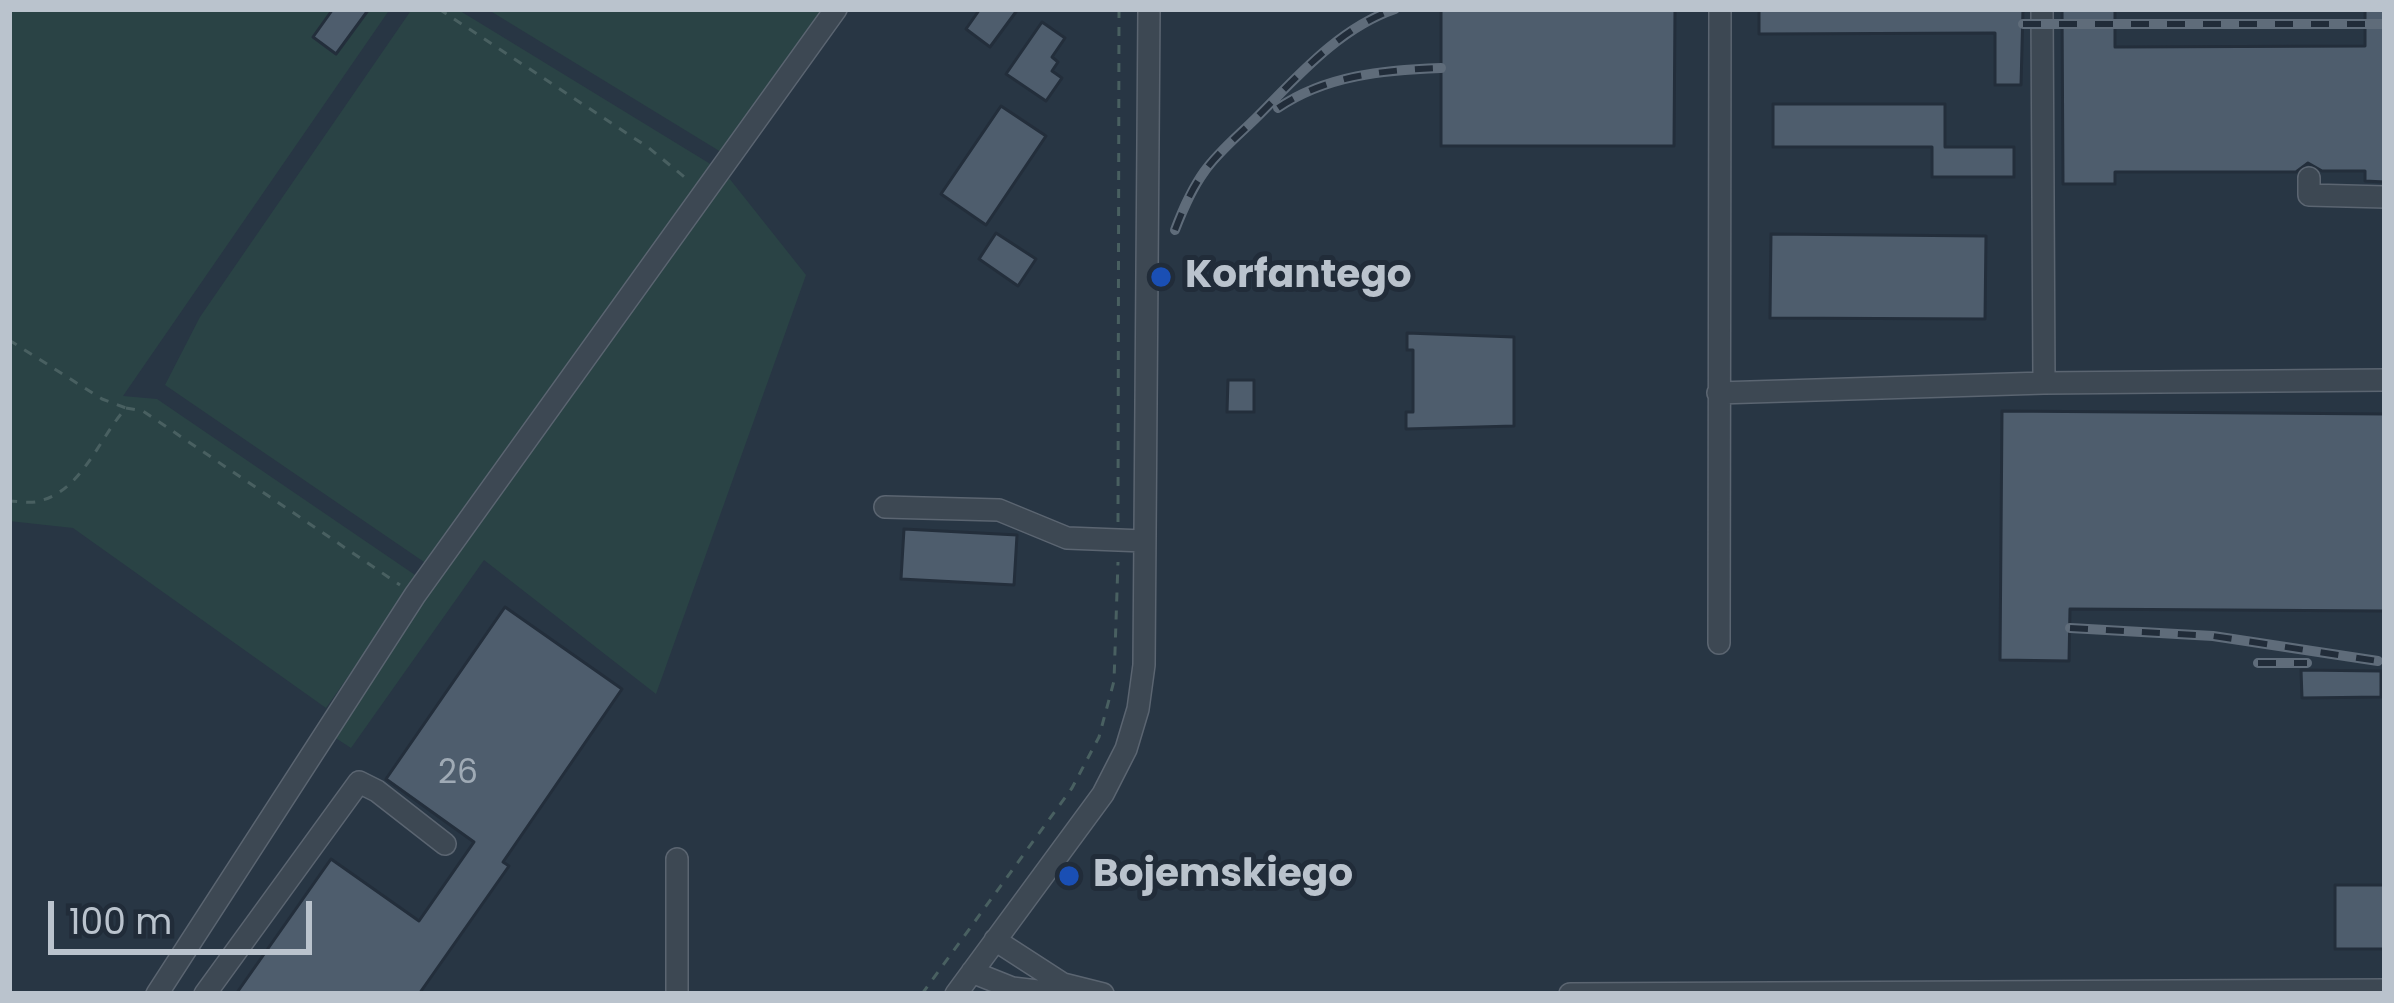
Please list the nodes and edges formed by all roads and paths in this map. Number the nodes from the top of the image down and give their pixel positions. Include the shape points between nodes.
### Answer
1 (439, 9) edge
2 (836, 9) edge
3 (1149, 9) edge
4 (1720, 9) edge
5 (2042, 9) edge
6 (2309, 178) dead end
7 (704, 192) junction
8 (2385, 197) edge
9 (9, 340) edge
10 (2385, 380) edge
11 (2044, 383) junction
12 (1718, 393) junction
13 (126, 408) junction
14 (9, 501) edge
15 (885, 507) dead end
16 (1144, 541) junction
17 (415, 596) junction
18 (1719, 644) dead end
19 (445, 844) dead end
20 (676, 859) dead end
21 (994, 940) junction
22 (972, 972) junction
23 (2385, 990) edge
24 (1738, 993) edge
25 (157, 994) edge
26 (205, 994) edge
27 (677, 994) edge
28 (956, 994) edge
29 (1063, 994) edge
30 (1085, 994) edge
31 (1103, 994) edge
32 (1115, 994) edge
33 (1570, 994) edge
34 (1711, 994) edge

1 - 7 path
2 - 7 street
3 - 16 street
4 - 12 street
5 - 11 street
6 - 8 street via 2309,195
7 - 17 street
9 - 13 path
10 - 11 street
11 - 12 street
12 - 18 street
13 - 14 path via 77,478 40,502
13 - 17 path via 143,410
15 - 16 street via 999,510 1067,538
16 - 21 street via 1144,665 1126,749 1103,794
17 - 25 street
19 - 26 street via 359,782
20 - 27 street
21 - 22 street
21 - 31 street via 1064,984
22 - 28 street
22 - 29 street via 1012,988
23 - 24 street
24 - 34 street
30 - 31 street
31 - 32 street
33 - 34 street

